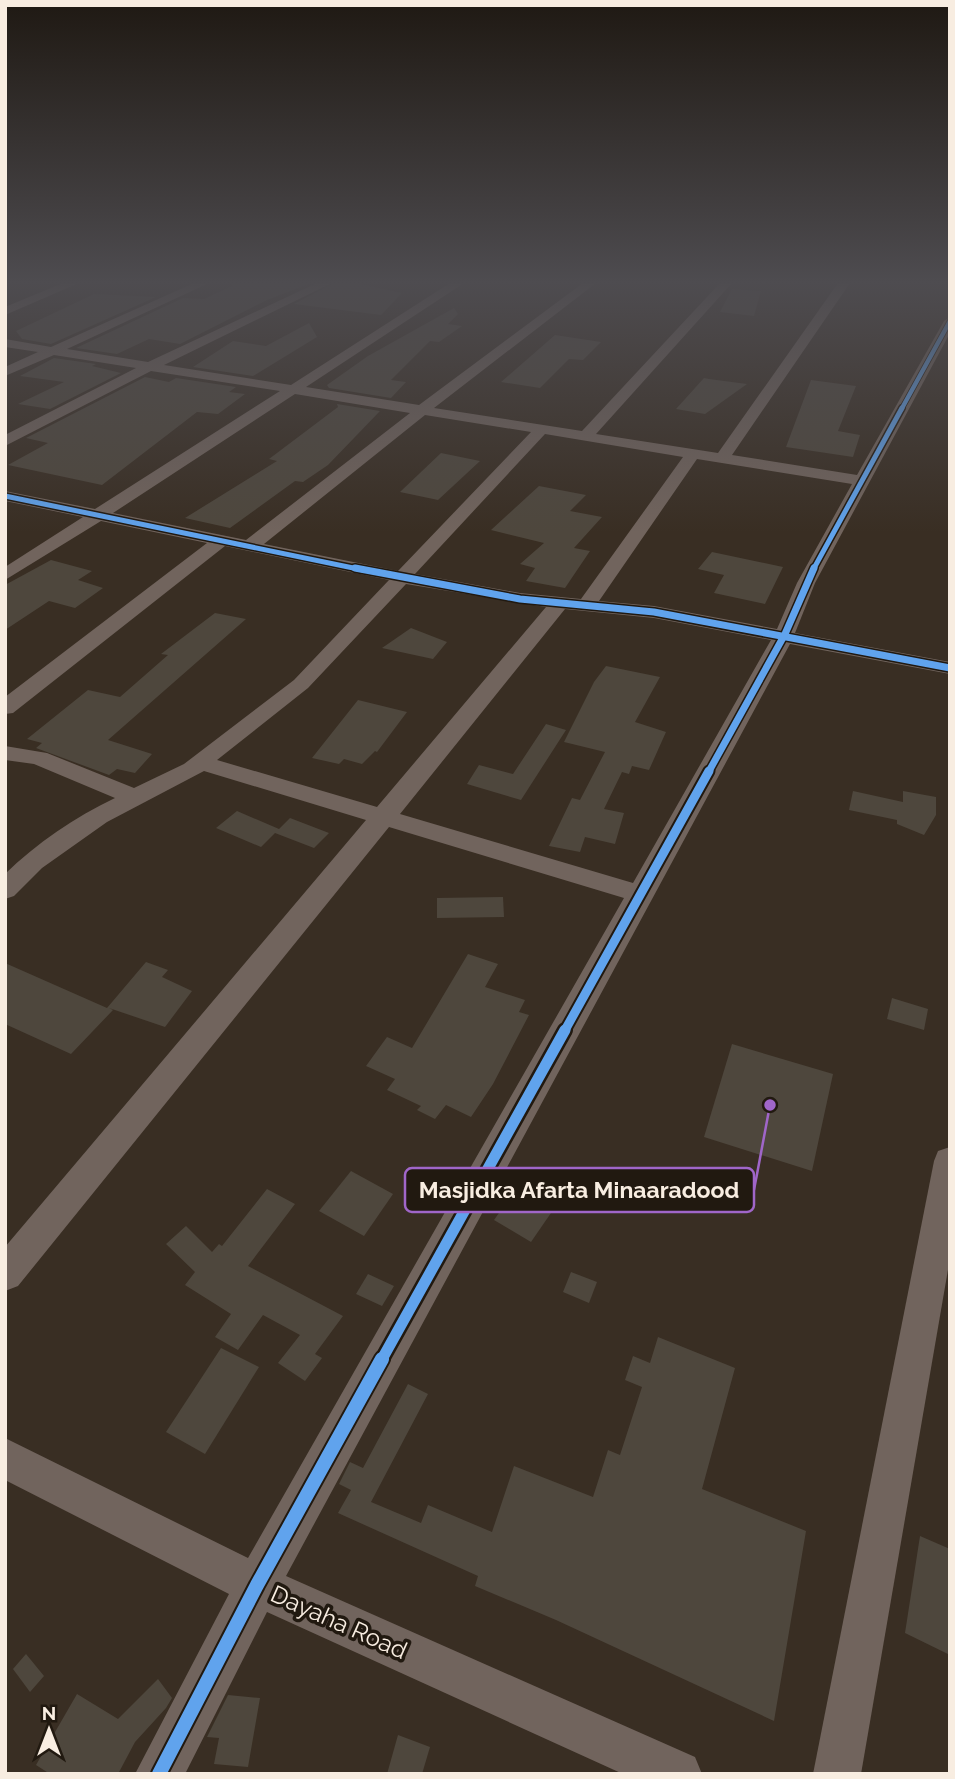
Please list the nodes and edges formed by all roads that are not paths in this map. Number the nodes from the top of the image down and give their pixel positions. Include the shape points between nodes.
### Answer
1 (150, 366) joint
2 (328, 366) edge
3 (480, 366) edge
4 (650, 366) edge
5 (786, 366) edge
6 (925, 366) edge
7 (292, 389) junction
8 (422, 410) junction
9 (542, 429) junction
10 (586, 436) junction
11 (5, 441) edge
12 (693, 454) junction
13 (722, 458) junction
14 (862, 481) junction
15 (5, 496) edge
16 (96, 515) junction
17 (222, 540) junction
18 (250, 546) junction
19 (5, 575) edge
20 (404, 578) junction
21 (573, 604) junction
22 (785, 635) junction
23 (950, 668) edge
24 (5, 708) edge
25 (5, 753) edge
26 (201, 762) junction
27 (136, 798) junction
28 (383, 817) junction
29 (5, 890) edge
30 (641, 894) junction
31 (950, 1161) edge
32 (5, 1274) edge
33 (5, 1458) edge
34 (257, 1585) junction
35 (668, 1772) edge
36 (159, 1774) edge
37 (837, 1774) edge

1 - 7 street
1 - 11 street
2 - 7 street
3 - 8 street
4 - 10 street
5 - 13 street
6 - 14 street
7 - 8 street
7 - 16 street
8 - 9 street
8 - 18 street
9 - 10 street
9 - 20 street
10 - 12 street
12 - 13 street
12 - 21 street
13 - 14 street
14 - 22 street via 806,583
15 - 16 street
16 - 17 street
16 - 19 street
17 - 18 street
17 - 24 street
18 - 20 street
20 - 21 street
20 - 26 street via 301,684
21 - 22 street via 654,612
21 - 28 street
22 - 23 street
22 - 30 street
25 - 27 street via 39,758
26 - 27 street
26 - 28 street
27 - 29 street via 97,816 33,862
28 - 30 street
28 - 32 street
30 - 34 street
31 - 37 street
33 - 34 street, Dayaha Road
34 - 35 street, Dayaha Road
34 - 36 street

